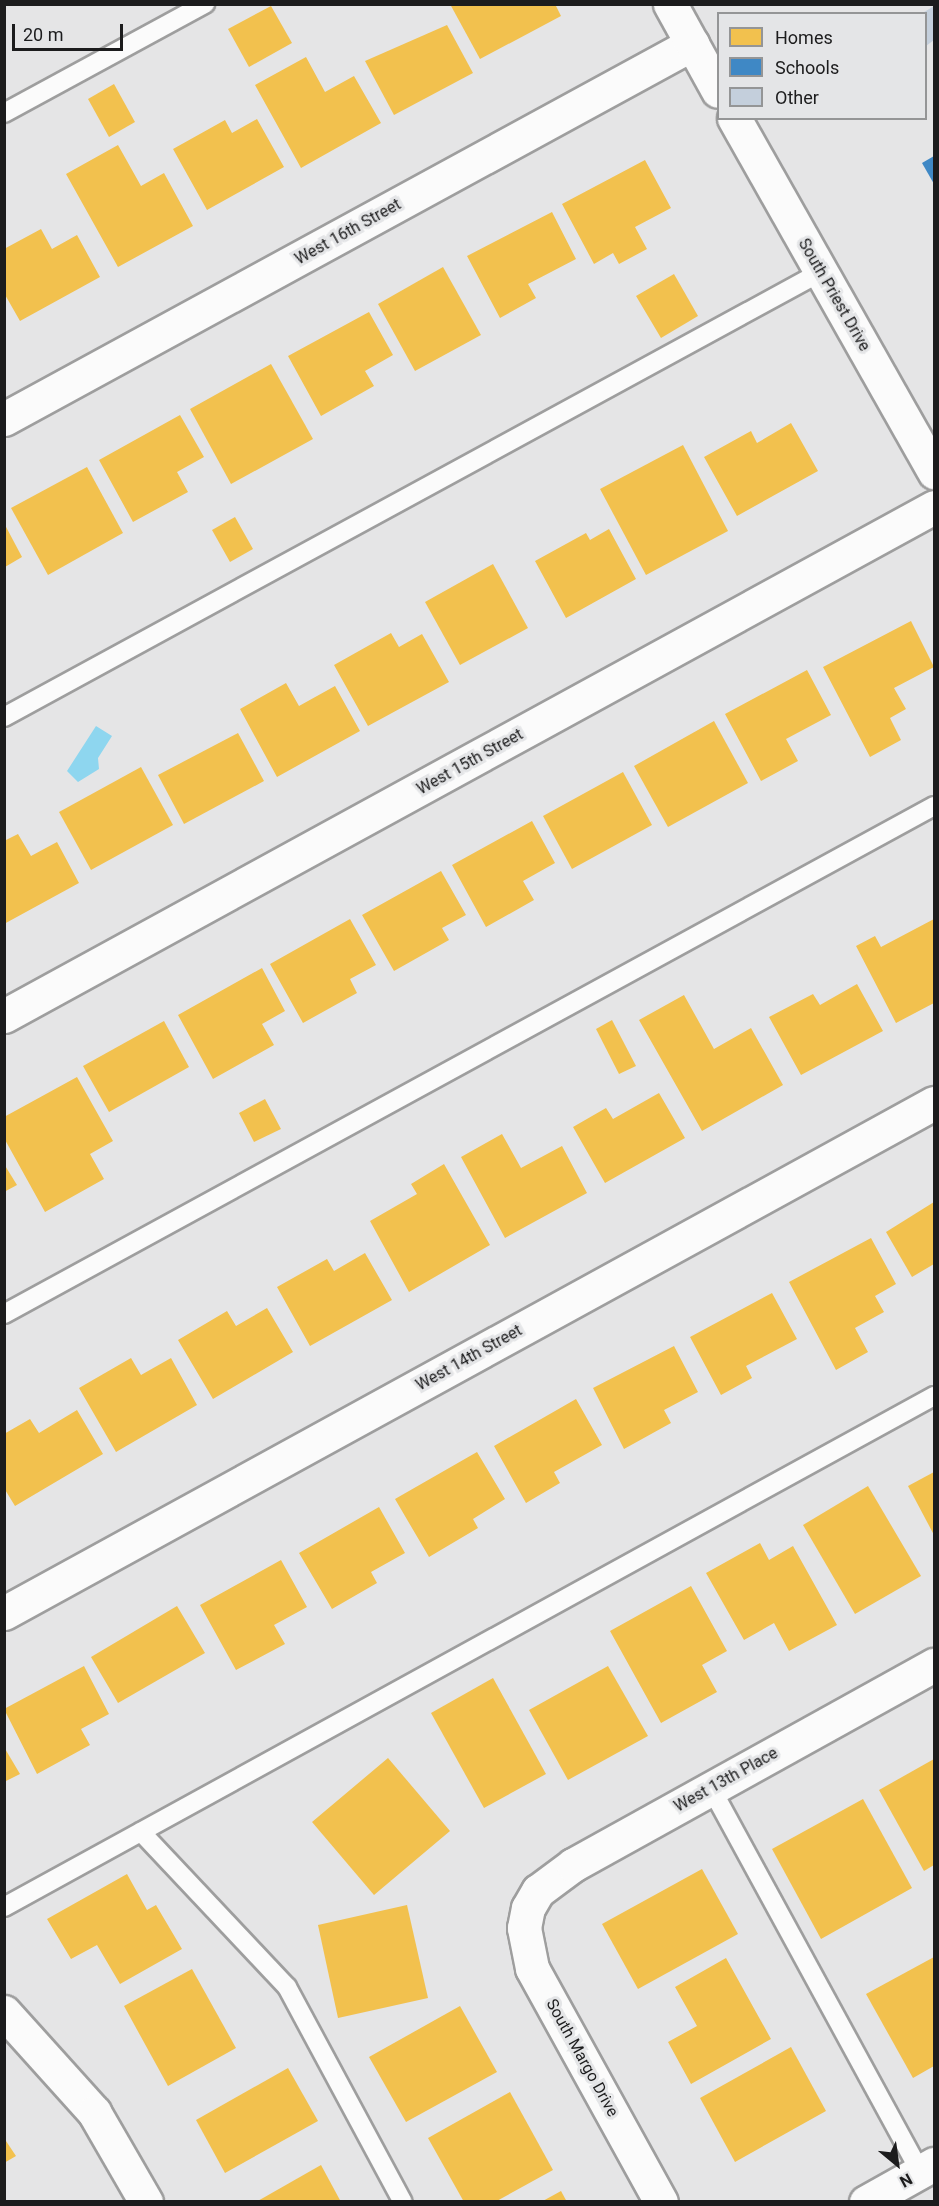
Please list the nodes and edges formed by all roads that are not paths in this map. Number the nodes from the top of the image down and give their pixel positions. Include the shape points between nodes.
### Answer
1 (205, 4) edge
2 (670, 4) edge
3 (692, 44) junction
4 (717, 89) edge
5 (4, 113) edge
6 (735, 120) edge
7 (821, 272) junction
8 (4, 419) edge
9 (934, 472) edge
10 (934, 507) edge
11 (4, 717) edge
12 (934, 806) edge
13 (4, 1016) edge
14 (934, 1102) edge
15 (4, 1314) edge
16 (934, 1396) edge
17 (4, 1613) edge
18 (934, 1665) edge
19 (711, 1788) junction
20 (141, 1832) junction
21 (4, 1907) edge
22 (528, 1908) joint
23 (4, 2012) edge
24 (927, 2168) edge
25 (146, 2202) edge
26 (403, 2202) edge
27 (661, 2202) edge
28 (866, 2202) edge

1 - 5 lane
2 - 3 street
3 - 4 street
3 - 8 street, West 16th Street
6 - 7 street, South Priest Drive
7 - 9 street, South Priest Drive
7 - 11 lane
10 - 13 street, West 15th Street
12 - 15 lane
14 - 17 street, West 14th Street
16 - 20 lane
18 - 19 street, West 13th Place
19 - 22 street, West 13th Place via 555,1876
19 - 24 lane
20 - 21 lane
20 - 26 lane via 286,1988
22 - 27 street, South Margo Drive via 525,1928 532,1968
23 - 25 street via 94,2112
24 - 28 street

